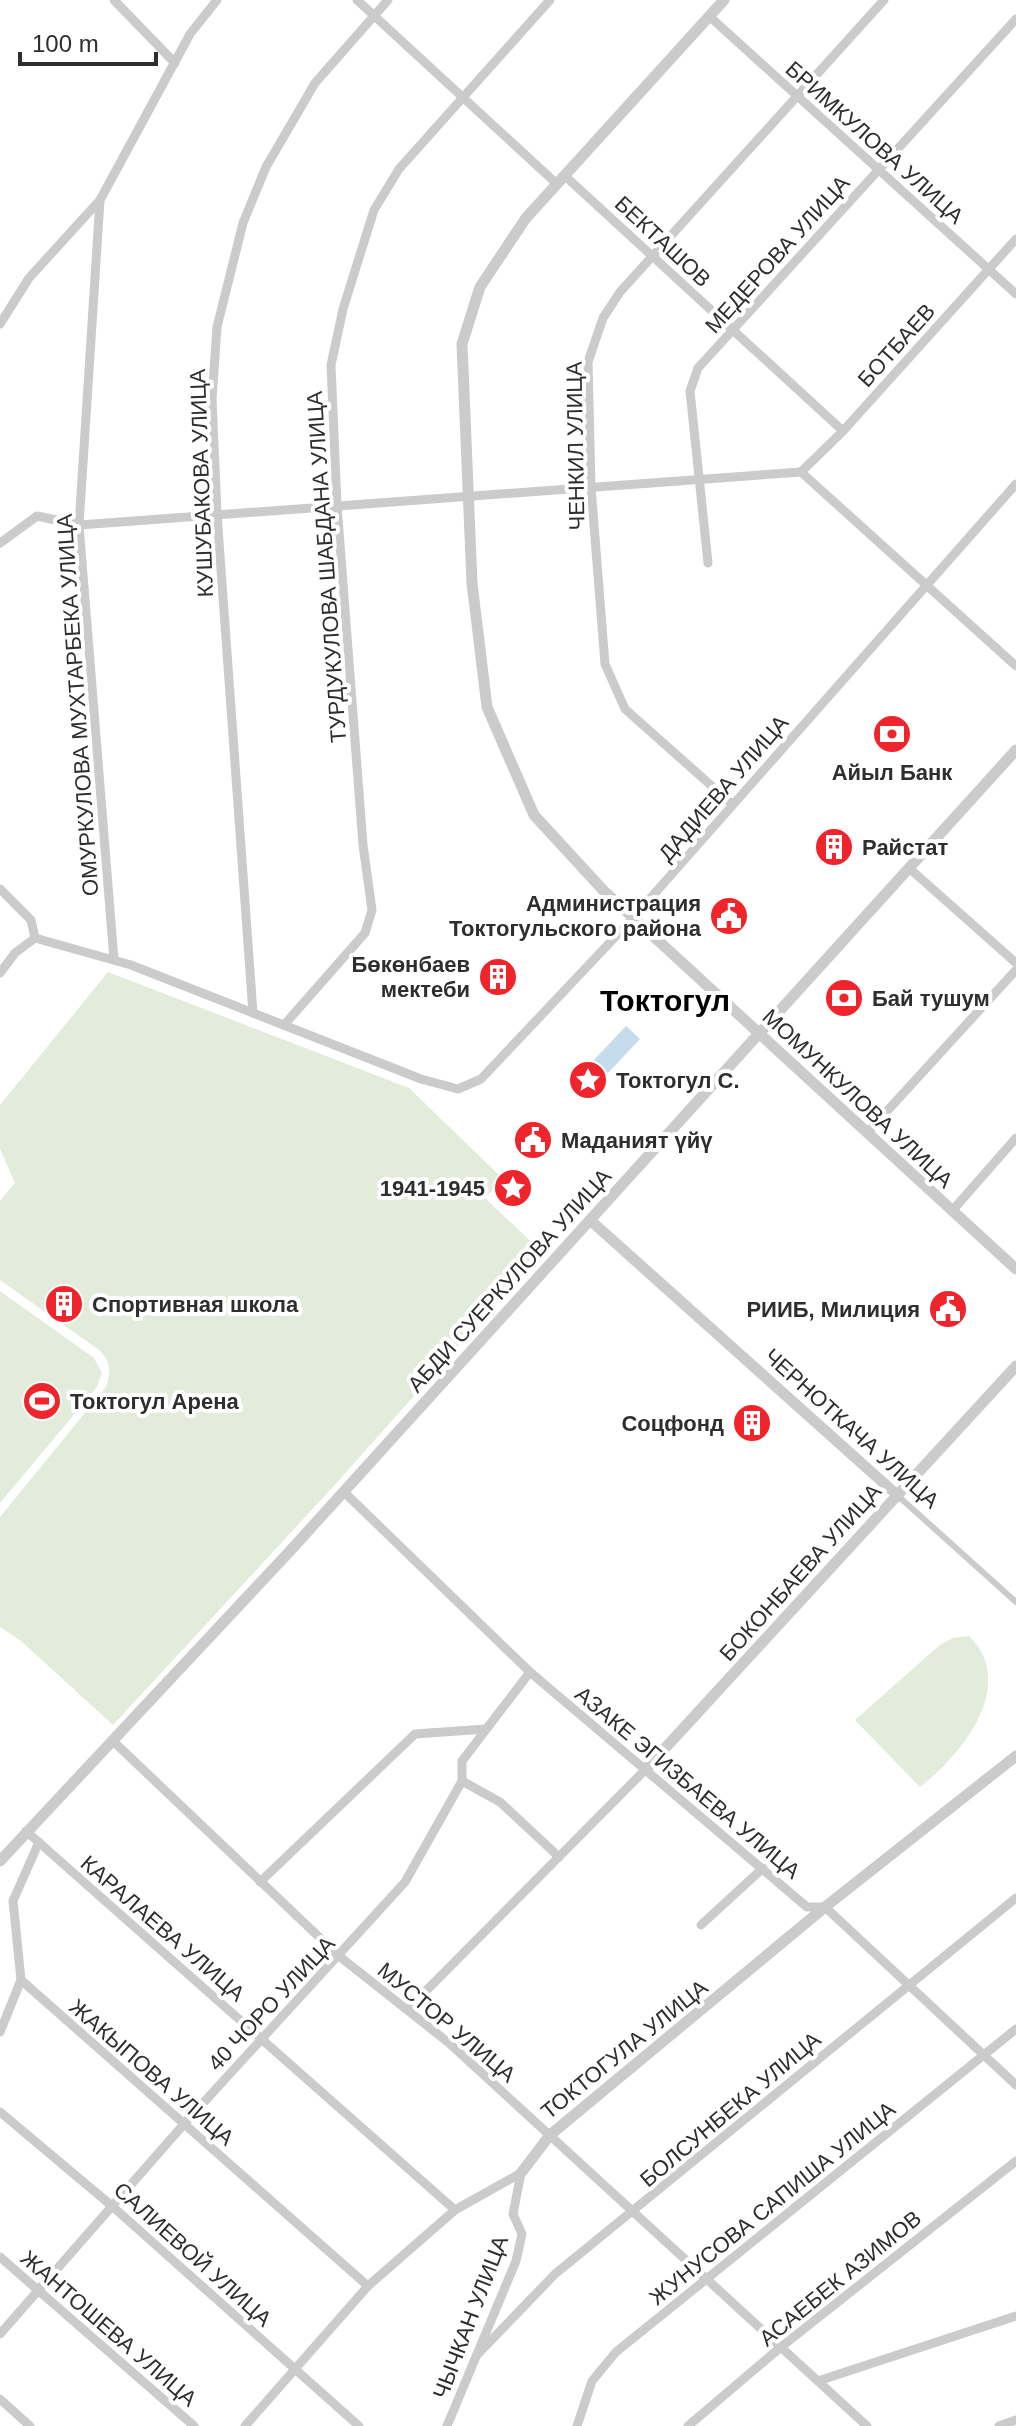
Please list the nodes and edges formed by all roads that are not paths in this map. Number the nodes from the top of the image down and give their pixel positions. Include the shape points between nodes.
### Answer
1 (114, 0) edge
2 (217, 0) edge
3 (357, 0) edge
4 (388, 0) edge
5 (550, 0) edge
6 (724, 0) edge
7 (884, 0) edge
8 (374, 16) junction
9 (709, 16) junction
10 (1016, 19) edge
11 (175, 63) junction
12 (464, 96) junction
13 (797, 96) junction
14 (878, 170) junction
15 (561, 180) junction
16 (100, 200) junction
17 (1016, 239) edge
18 (652, 256) junction
19 (988, 269) junction
20 (1016, 294) edge
21 (0, 324) edge
22 (731, 328) junction
23 (843, 431) junction
24 (801, 472) junction
25 (701, 479) junction
26 (1016, 484) edge
27 (591, 487) junction
28 (468, 496) junction
29 (337, 505) junction
30 (217, 514) junction
31 (79, 525) junction
32 (0, 543) edge
33 (708, 563) dead end
34 (925, 584) junction
35 (1016, 666) edge
36 (1016, 750) edge
37 (732, 804) junction
38 (909, 868) junction
39 (0, 889) edge
40 (633, 918) junction
41 (35, 938) junction
42 (114, 960) junction
43 (1016, 963) edge
44 (1016, 970) edge
45 (0, 973) edge
46 (253, 1013) junction
47 (284, 1025) junction
48 (759, 1034) junction
49 (867, 1133) junction
50 (1016, 1138) edge
51 (952, 1211) junction
52 (590, 1220) junction
53 (1016, 1269) edge
54 (1016, 1366) edge
55 (344, 1492) junction
56 (897, 1495) junction
57 (1016, 1602) edge
58 (530, 1672) junction
59 (486, 1729) junction
60 (113, 1741) junction
61 (1016, 1756) edge
62 (645, 1770) junction
63 (462, 1781) junction
64 (26, 1831) junction
65 (39, 1842) junction
66 (559, 1857) junction
67 (0, 1861) edge
68 (763, 1868) junction
69 (260, 1882) junction
70 (1016, 1898) edge
71 (825, 1907) junction
72 (701, 1925) dead end
73 (339, 1956) junction
74 (21, 1980) junction
75 (909, 1985) junction
76 (408, 2009) junction
77 (1016, 2029) edge
78 (0, 2032) edge
79 (262, 2040) junction
80 (984, 2055) junction
81 (1016, 2085) edge
82 (0, 2112) edge
83 (184, 2124) junction
84 (550, 2135) junction
85 (1016, 2161) edge
86 (521, 2173) junction
87 (112, 2206) junction
88 (455, 2210) junction
89 (634, 2212) junction
90 (0, 2257) edge
91 (707, 2279) junction
92 (368, 2286) junction
93 (39, 2290) junction
94 (1016, 2316) edge
95 (0, 2334) edge
96 (781, 2347) junction
97 (476, 2356) junction
98 (295, 2369) junction
99 (818, 2381) junction
100 (0, 2399) edge
101 (1016, 2420) edge
102 (30, 2426) edge
103 (194, 2426) edge
104 (245, 2426) edge
105 (359, 2426) edge
106 (447, 2426) edge
107 (577, 2426) edge
108 (688, 2426) edge
109 (867, 2426) edge
110 (999, 2426) edge

1 - 11 street
2 - 11 street, ОМУРКУЛОВА МУХТАРБЕКА УЛИЦА
3 - 8 street, БЕКТАШОВ
4 - 8 street, КУШУБАКОВА УЛИЦА
5 - 12 street, ТУРДУКУЛОВА ШАБДАНА УЛИЦА
6 - 9 street, МОМУНКУЛОВА УЛИЦА
7 - 13 street, ЧЕНКИЛ УЛИЦА
8 - 12 street, БЕКТАШОВ
8 - 30 street, КУШУБАКОВА УЛИЦА via 315,83 266,167 243,223 217,327 212,399
9 - 13 street, БРИМКУЛОВА УЛИЦА
9 - 15 street, МОМУНКУЛОВА УЛИЦА
10 - 14 street, МЕДЕРОВА УЛИЦА
11 - 16 street, ОМУРКУЛОВА МУХТАРБЕКА УЛИЦА
12 - 15 street, БЕКТАШОВ
12 - 29 street, ТУРДУКУЛОВА ШАБДАНА УЛИЦА via 399,169 374,210 343,309 331,365
13 - 14 street, БРИМКУЛОВА УЛИЦА
13 - 18 street, ЧЕНКИЛ УЛИЦА
14 - 19 street, БРИМКУЛОВА УЛИЦА
14 - 22 street, МЕДЕРОВА УЛИЦА
15 - 18 street, БЕКТАШОВ
15 - 28 street, МОМУНКУЛОВА УЛИЦА via 526,218 480,287 462,344
16 - 21 street via 29,278
16 - 31 street, ОМУРКУЛОВА МУХТАРБЕКА УЛИЦА
17 - 19 street, БОТБАЕВ
18 - 22 street, БЕКТАШОВ
18 - 27 street, ЧЕНКИЛ УЛИЦА via 603,318 588,362
19 - 20 street, БРИМКУЛОВА УЛИЦА
19 - 23 street, БОТБАЕВ
22 - 23 street, БЕКТАШОВ
22 - 25 street, МЕДЕРОВА УЛИЦА via 698,368 690,391
23 - 24 street, БОТБАЕВ
24 - 25 street
24 - 34 street
25 - 27 street
25 - 33 street, МЕДЕРОВА УЛИЦА
26 - 34 street, ДАДИЕВА УЛИЦА
27 - 28 street
27 - 37 street, ЧЕНКИЛ УЛИЦА via 605,664 625,709
28 - 29 street
28 - 40 street, МОМУНКУЛОВА УЛИЦА via 487,707 534,815
29 - 30 street
29 - 47 street, ТУРДУКУЛОВА ШАБДАНА УЛИЦА via 372,910 365,933
30 - 31 street
30 - 46 street, КУШУБАКОВА УЛИЦА
31 - 32 street via 37,516
31 - 42 street, ОМУРКУЛОВА МУХТАРБЕКА УЛИЦА
34 - 35 street
34 - 37 street, ДАДИЕВА УЛИЦА
36 - 38 street, АБДИ СУЕРКУЛОВА УЛИЦА
37 - 40 street, ДАДИЕВА УЛИЦА
38 - 43 street
38 - 48 street, АБДИ СУЕРКУЛОВА УЛИЦА
39 - 41 street via 31,920
40 - 47 street, ДАДИЕВА УЛИЦА via 481,1079 458,1089
40 - 48 street, МОМУНКУЛОВА УЛИЦА
41 - 42 street, ДАДИЕВА УЛИЦА
41 - 45 street
42 - 46 street, ДАДИЕВА УЛИЦА
44 - 49 street
46 - 47 street, ДАДИЕВА УЛИЦА
48 - 49 street, МОМУНКУЛОВА УЛИЦА
48 - 52 street, АБДИ СУЕРКУЛОВА УЛИЦА
49 - 51 street, МОМУНКУЛОВА УЛИЦА
50 - 51 street
51 - 53 street, МОМУНКУЛОВА УЛИЦА
52 - 55 street, АБДИ СУЕРКУЛОВА УЛИЦА
52 - 56 street, ЧЕРНОТКАЧА УЛИЦА
54 - 56 street, БОКОНБАЕВА УЛИЦА
55 - 58 street, АЗАКЕ ЭГИЗБАЕВА УЛИЦА
55 - 60 street, АБДИ СУЕРКУЛОВА УЛИЦА
56 - 57 street, ЧЕРНОТКАЧА УЛИЦА
56 - 62 street, БОКОНБАЕВА УЛИЦА
58 - 59 street, 40 ЧОРО УЛИЦА
58 - 62 street, АЗАКЕ ЭГИЗБАЕВА УЛИЦА
59 - 63 street, 40 ЧОРО УЛИЦА via 462,1761
59 - 69 street via 415,1734
60 - 64 street, АБДИ СУЕРКУЛОВА УЛИЦА
60 - 69 street, МУСТОР УЛИЦА
61 - 71 street, ТОКТОГУЛА УЛИЦА
62 - 66 street
62 - 68 street, АЗАКЕ ЭГИЗБАЕВА УЛИЦА
63 - 66 street via 500,1802
63 - 73 street, 40 ЧОРО УЛИЦА via 405,1882
64 - 65 street, КАРАЛАЕВА УЛИЦА
64 - 67 street, АБДИ СУЕРКУЛОВА УЛИЦА
65 - 74 street via 13,1901
65 - 79 street, КАРАЛАЕВА УЛИЦА
66 - 76 street
68 - 71 street, АЗАКЕ ЭГИЗБАЕВА УЛИЦА via 807,1907
68 - 72 street
69 - 73 street, МУСТОР УЛИЦА
70 - 75 street, БОЛСУНБЕКА УЛИЦА
71 - 75 street, АЗАКЕ ЭГИЗБАЕВА УЛИЦА
71 - 84 street, ТОКТОГУЛА УЛИЦА
73 - 76 street, МУСТОР УЛИЦА
73 - 79 street, 40 ЧОРО УЛИЦА
74 - 78 street
74 - 83 street, ЖАКЫПОВА УЛИЦА
75 - 80 street, АЗАКЕ ЭГИЗБАЕВА УЛИЦА
75 - 89 street, БОЛСУНБЕКА УЛИЦА
76 - 84 street, МУСТОР УЛИЦА
77 - 80 street, ЖУНУСОВА САПИША УЛИЦА
79 - 83 street, 40 ЧОРО УЛИЦА
79 - 88 street, КАРАЛАЕВА УЛИЦА
80 - 81 street, АЗАКЕ ЭГИЗБАЕВА УЛИЦА
80 - 91 street, ЖУНУСОВА САПИША УЛИЦА
82 - 87 street, САЛИЕВОЙ УЛИЦА
83 - 87 street, 40 ЧОРО УЛИЦА
83 - 92 street, ЖАКЫПОВА УЛИЦА
84 - 86 street, ТОКТОГУЛА УЛИЦА
84 - 89 street, МУСТОР УЛИЦА
85 - 96 street, АСАЕБЕК АЗИМОВ
86 - 88 street, ТОКТОГУЛА УЛИЦА
86 - 97 street, ЧЫЧКАН УЛИЦА via 513,2214 522,2234 516,2261
87 - 93 street, 40 ЧОРО УЛИЦА
87 - 98 street, САЛИЕВОЙ УЛИЦА
88 - 92 street, ТОКТОГУЛА УЛИЦА
89 - 91 street, МУСТОР УЛИЦА
89 - 97 street, БОЛСУНБЕКА УЛИЦА via 555,2274
90 - 93 street, ЖАНТОШЕВА УЛИЦА
91 - 96 street, МУСТОР УЛИЦА
91 - 107 street, ЖУНУСОВА САПИША УЛИЦА via 616,2352 592,2381
92 - 98 street, ТОКТОГУЛА УЛИЦА
93 - 95 street, 40 ЧОРО УЛИЦА
93 - 103 street, ЖАНТОШЕВА УЛИЦА
94 - 99 street
96 - 99 street, МУСТОР УЛИЦА
96 - 108 street, АСАЕБЕК АЗИМОВ
97 - 106 street, ЧЫЧКАН УЛИЦА
98 - 104 street, ТОКТОГУЛА УЛИЦА
98 - 105 street, САЛИЕВОЙ УЛИЦА
99 - 109 street, МУСТОР УЛИЦА
100 - 102 street
101 - 110 street

